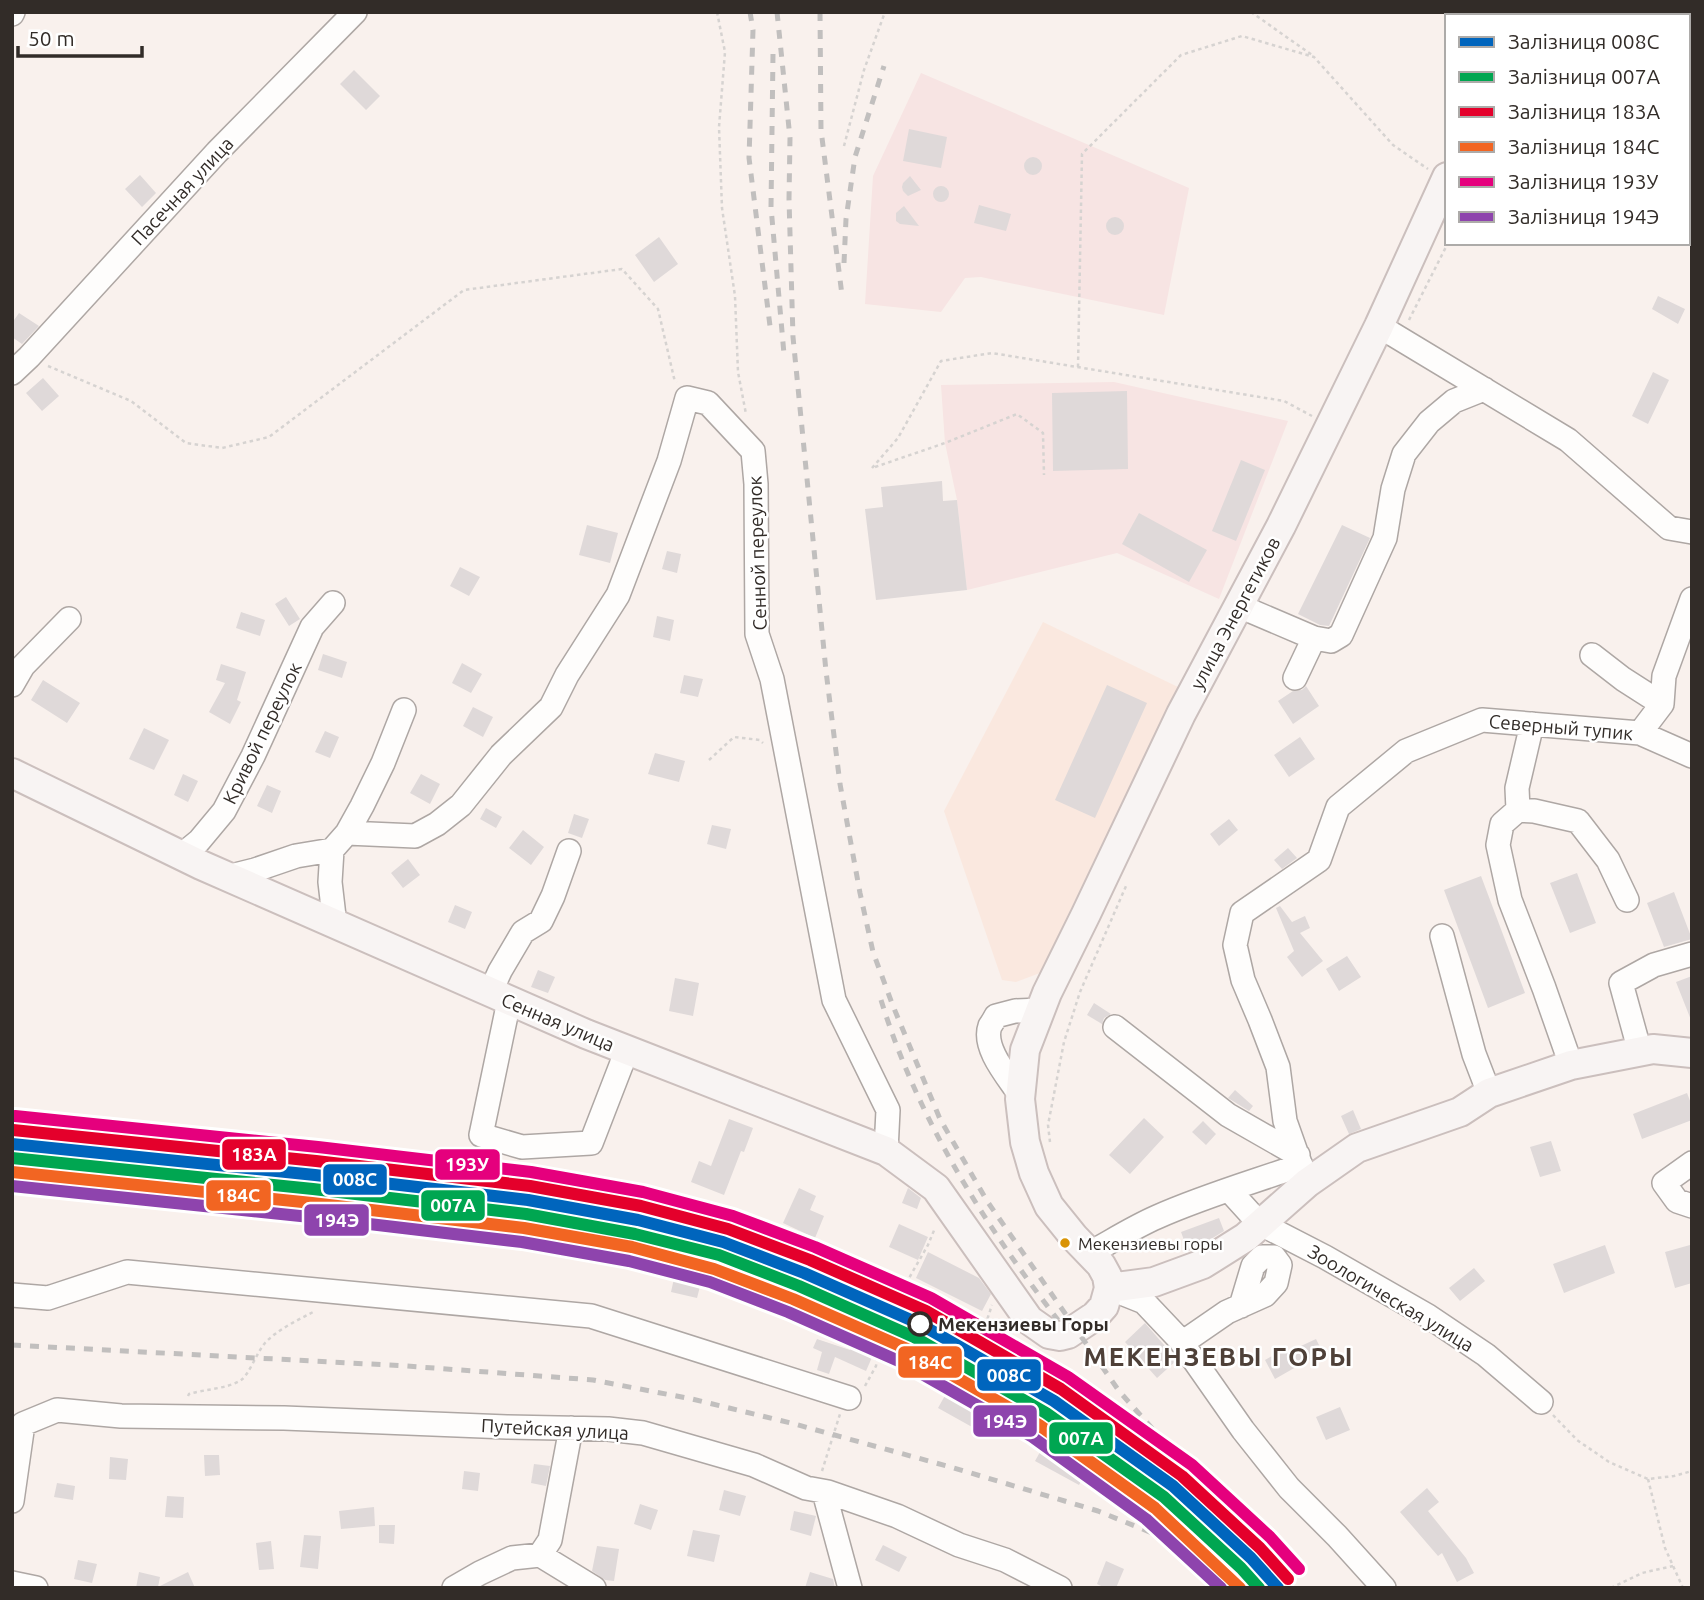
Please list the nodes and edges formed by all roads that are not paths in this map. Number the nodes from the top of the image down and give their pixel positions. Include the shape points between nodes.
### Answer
1 (355, 12) edge
2 (1445, 181) edge
3 (1389, 332) junction
4 (21, 365) edge
5 (1453, 371) junction
6 (1485, 389) junction
7 (1454, 401) junction
8 (1692, 532) edge
9 (1692, 599) edge
10 (333, 603) dead end
11 (1238, 606) junction
12 (69, 619) dead end
13 (1314, 638) junction
14 (1592, 655) dead end
15 (1295, 678) dead end
16 (12, 685) edge
17 (1662, 704) junction
18 (404, 710) dead end
19 (1532, 724) junction
20 (1640, 733) junction
21 (1692, 756) edge
22 (12, 773) edge
23 (1517, 810) junction
24 (340, 841) junction
25 (569, 851) dead end
26 (182, 855) junction
27 (227, 877) junction
28 (1627, 900) dead end
29 (335, 925) junction
30 (1442, 936) dead end
31 (1692, 954) edge
32 (500, 997) junction
33 (1040, 1010) junction
34 (1115, 1027) dead end
35 (627, 1050) junction
36 (1640, 1052) junction
37 (1692, 1053) edge
38 (1571, 1065) junction
39 (1489, 1093) junction
40 (1020, 1096) junction
41 (886, 1151) junction
42 (1692, 1163) edge
43 (1302, 1168) junction
44 (1229, 1189) junction
45 (1692, 1206) edge
46 (1259, 1223) junction
47 (1090, 1252) junction
48 (1109, 1289) junction
49 (12, 1295) edge
50 (1241, 1306) dead end
51 (1182, 1343) junction
52 (849, 1398) road end
53 (1541, 1402) road end
54 (571, 1428) junction
55 (824, 1492) junction
56 (12, 1501) edge
57 (540, 1555) junction
58 (566, 1579) edge
59 (12, 1583) edge
60 (36, 1588) edge
61 (454, 1588) edge
62 (594, 1588) edge
63 (850, 1588) edge
64 (1060, 1588) edge
65 (1384, 1588) edge

1 - 4 street, Пасечная улица via 217,152
2 - 3 main road, улица Энергетиков
3 - 5 street
3 - 11 main road, улица Энергетиков via 1330,426
5 - 6 street
5 - 7 street
6 - 7 street
6 - 8 street via 1568,440 1669,528
7 - 13 street via 1404,454 1385,538 1341,635 1332,641
9 - 17 street via 1664,676
10 - 26 street, Кривой переулок via 312,627 224,811
11 - 13 street
11 - 33 main road, улица Энергетиков via 1181,714
12 - 16 street via 23,666
13 - 15 street
14 - 17 street
17 - 20 street
18 - 24 street via 383,763
19 - 20 street, Северный тупик
19 - 23 street via 1517,788
19 - 43 street, Северный тупик via 1482,720 1406,751 1338,807 1319,860 1242,913 1235,946 1243,980 1278,1067 1285,1121
20 - 21 street, Северный тупик
22 - 26 main road, Сенная улица
23 - 28 street via 1578,821 1608,860
23 - 38 street via 1502,824 1500,856 1510,900
24 - 27 street
24 - 29 street via 330,882
24 - 41 street, Сенной переулок via 415,836 437,824 461,805 501,755 551,707 618,595 669,461 687,398 708,402 753,451 757,634 772,679 834,1000 888,1110
25 - 32 street via 541,921 523,932 500,971
26 - 27 main road, Сенная улица
27 - 29 main road, Сенная улица
29 - 32 main road, Сенная улица
30 - 39 street
31 - 36 street via 1654,965 1621,983
32 - 35 main road, Сенная улица
32 - 35 street via 481,1135 522,1147 591,1143
33 - 40 main road, улица Энергетиков via 1025,1050
33 - 40 street via 996,1016 989,1028 992,1052
34 - 43 street
35 - 41 main road, Сенная улица
36 - 37 main road
36 - 38 main road
38 - 39 main road
39 - 43 main road via 1460,1112
40 - 47 main road, улица Энергетиков via 1025,1142 1049,1206
41 - 48 main road, Сенная улица via 936,1188 1029,1320 1049,1334 1068,1334 1095,1316
42 - 45 street via 1664,1183 1677,1201
43 - 44 street
43 - 46 main road
44 - 46 street
44 - 47 street via 1154,1218
46 - 48 main road via 1246,1237 1203,1264 1154,1282
46 - 53 street, Зоологическая улица via 1428,1316 1486,1355
47 - 48 main road, улица Энергетиков via 1107,1276
48 - 51 street via 1144,1302
49 - 52 street via 48,1298 127,1272 591,1316
50 - 51 street
51 - 65 street via 1289,1488
54 - 55 street, Путейская улица via 643,1433 754,1465
54 - 56 street, Путейская улица via 121,1416 57,1410 23,1424
54 - 57 street via 550,1540
55 - 63 street
55 - 64 street, Путейская улица via 897,1516
57 - 58 street
57 - 61 street via 512,1558
58 - 62 street
59 - 60 street

